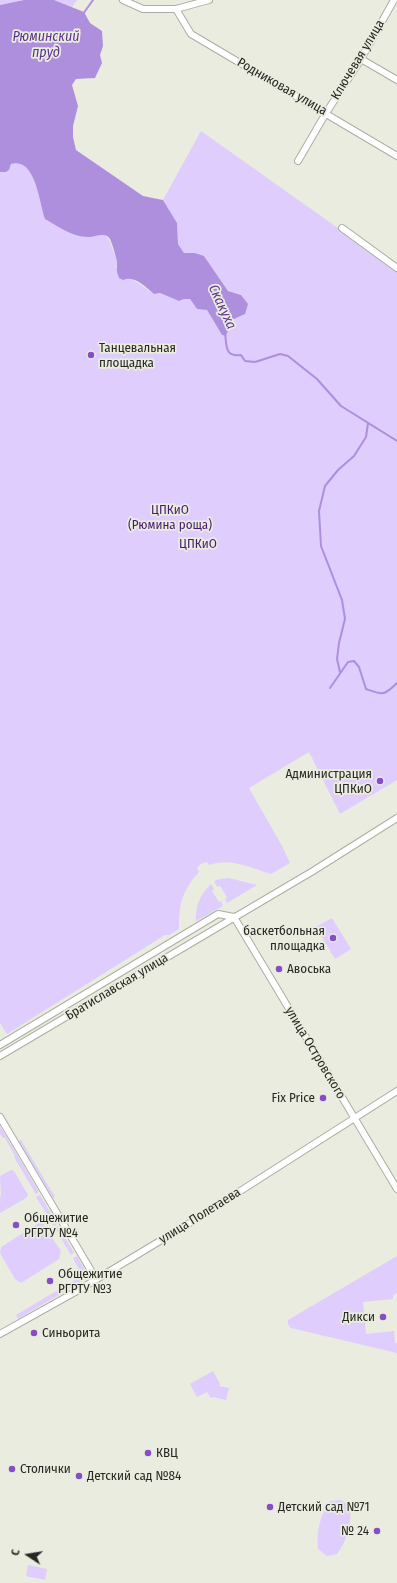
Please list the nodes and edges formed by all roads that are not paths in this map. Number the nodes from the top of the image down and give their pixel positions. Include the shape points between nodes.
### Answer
1 (123, 0) edge
2 (209, 0) edge
3 (394, 0) edge
4 (176, 10) junction
5 (361, 59) junction
6 (397, 80) edge
7 (326, 113) junction
8 (397, 156) edge
9 (298, 161) dead end
10 (342, 228) dead end
11 (397, 268) edge
12 (397, 818) edge
13 (234, 917) junction
14 (0, 1045) edge
15 (0, 1056) edge
16 (397, 1091) edge
17 (0, 1117) edge
18 (354, 1118) junction
19 (397, 1189) edge
20 (96, 1279) junction
21 (0, 1334) edge

1 - 4 street via 143,9
2 - 4 street
3 - 5 street, Ключевая улица
4 - 7 street, Родниковая улица via 191,34
5 - 6 street
5 - 7 street, Ключевая улица
7 - 8 street, Родниковая улица
7 - 9 street, Ключевая улица
10 - 11 street
12 - 13 street, Братиславская улица
13 - 14 street, Братиславская улица via 218,914
13 - 15 street, Братиславская улица
13 - 18 street, улица Островского
16 - 18 street, улица Полетаева
17 - 20 street
18 - 19 street, улица Островского
18 - 20 street, улица Полетаева via 198,1218
20 - 21 street, улица Полетаева

